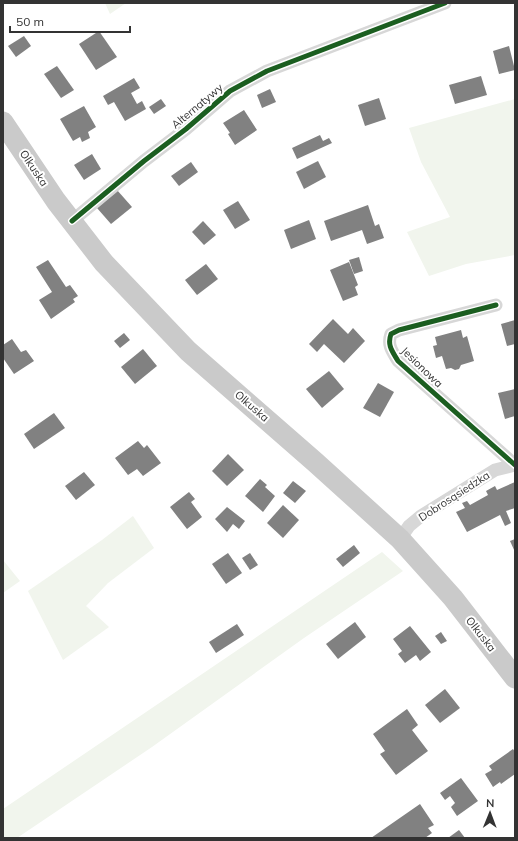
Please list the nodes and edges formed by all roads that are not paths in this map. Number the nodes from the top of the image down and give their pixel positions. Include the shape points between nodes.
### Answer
1 (445, 3) edge
2 (3, 122) edge
3 (72, 221) junction
4 (496, 305) dead end
5 (515, 465) edge
6 (400, 539) junction
7 (515, 678) edge

1 - 3 street, Alternatywy via 267,71 230,91
2 - 3 main road, Olkuska
3 - 6 main road, Olkuska via 104,263 188,351
4 - 5 street, Jesionowa via 399,330 391,334 389,340 390,348 398,360
5 - 6 street, Dobrosąsiedzka via 495,470 421,516 409,526
6 - 7 main road, Olkuska via 453,598

